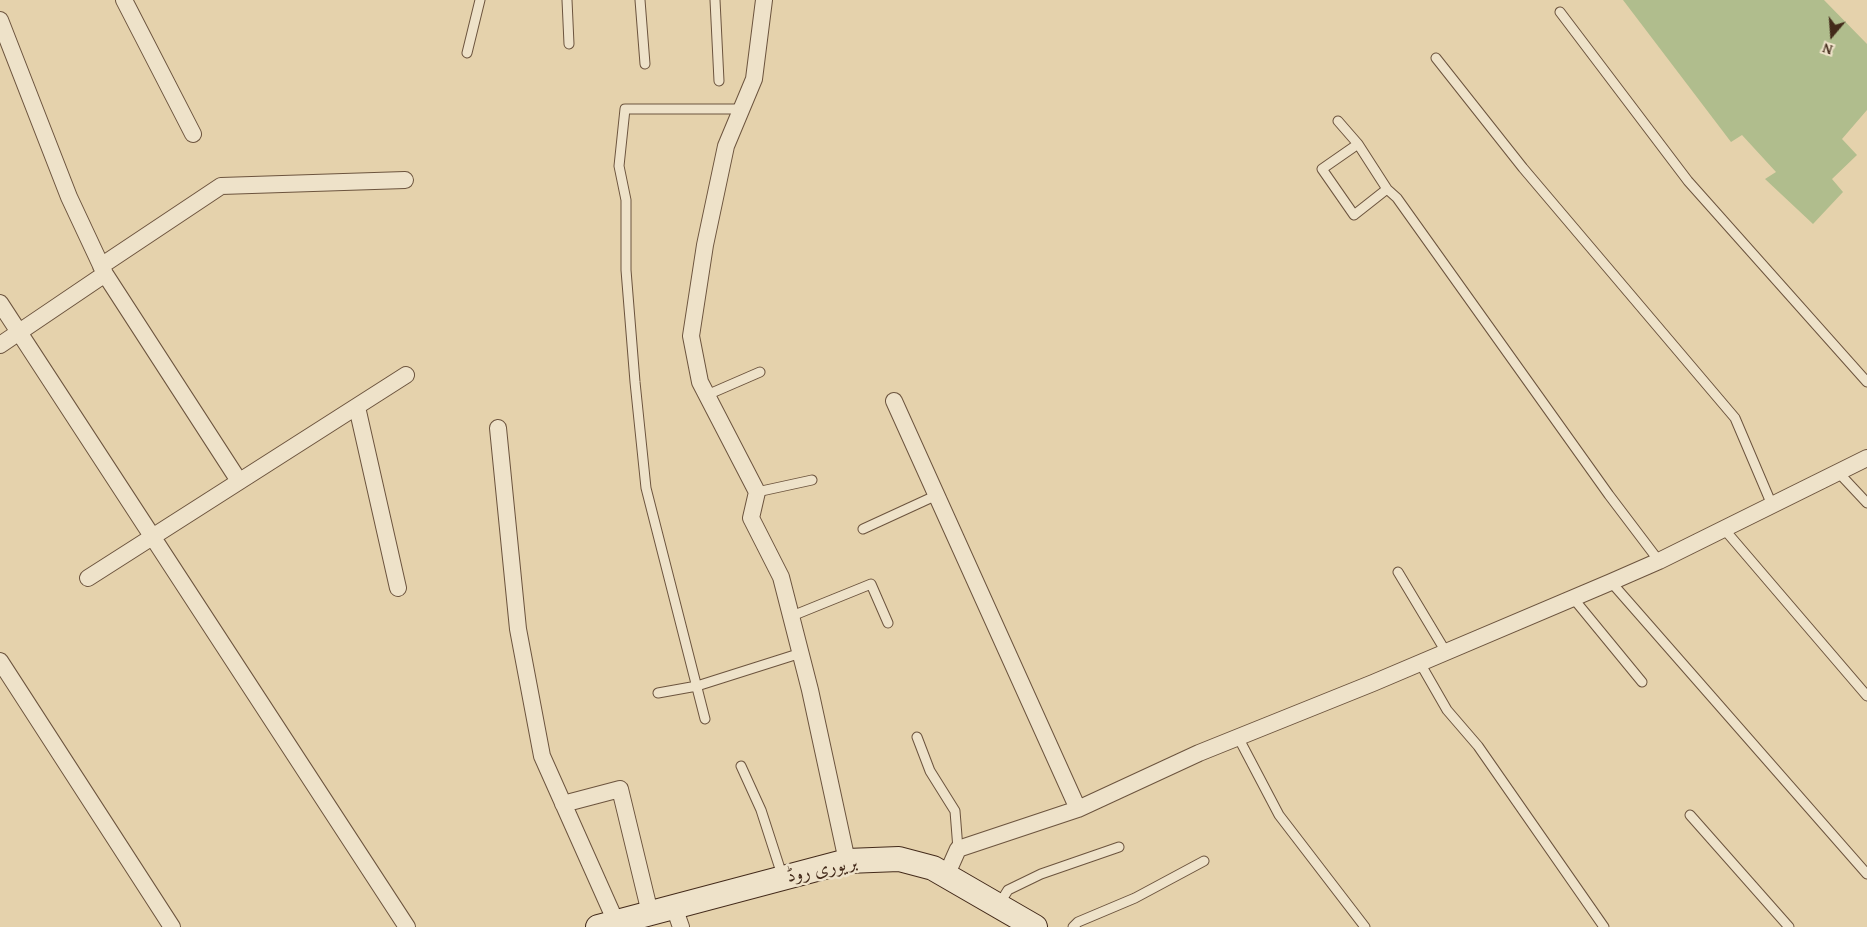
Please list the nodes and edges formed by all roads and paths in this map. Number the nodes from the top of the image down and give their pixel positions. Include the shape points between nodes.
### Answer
1 (124, 0) edge
2 (480, 0) edge
3 (567, 0) edge
4 (640, 0) edge
5 (715, 0) edge
6 (764, 0) edge
7 (1560, 12) dead end
8 (0, 20) edge
9 (569, 44) dead end
10 (467, 53) dead end
11 (1436, 58) dead end
12 (645, 64) dead end
13 (719, 80) dead end
14 (741, 109) junction
15 (1338, 121) dead end
16 (193, 134) dead end
17 (1358, 144) junction
18 (405, 180) dead end
19 (1387, 189) junction
20 (103, 270) junction
21 (0, 302) edge
22 (19, 332) junction
23 (0, 345) edge
24 (760, 372) dead end
25 (406, 375) dead end
26 (1867, 382) edge
27 (707, 395) junction
28 (894, 401) dead end
29 (357, 407) junction
30 (498, 428) dead end
31 (1867, 458) edge
32 (1838, 472) junction
33 (812, 480) dead end
34 (239, 481) junction
35 (758, 492) junction
36 (936, 495) junction
37 (1867, 503) edge
38 (1772, 505) junction
39 (863, 529) dead end
40 (1724, 529) junction
41 (153, 537) junction
42 (1659, 561) junction
43 (1398, 572) dead end
44 (88, 578) dead end
45 (1611, 582) junction
46 (398, 588) dead end
47 (1573, 598) junction
48 (792, 616) junction
49 (888, 623) dead end
50 (1446, 652) junction
51 (801, 653) junction
52 (0, 661) edge
53 (1420, 663) junction
54 (1642, 682) dead end
55 (697, 686) junction
56 (658, 693) dead end
57 (1867, 696) edge
58 (705, 719) dead end
59 (917, 737) dead end
60 (1238, 737) junction
61 (741, 766) dead end
62 (563, 804) junction
63 (1078, 809) junction
64 (1690, 815) dead end
65 (1119, 847) dead end
66 (958, 849) junction
67 (847, 861) junction
68 (1204, 861) dead end
69 (1867, 874) edge
70 (946, 876) junction
71 (783, 878) junction
72 (998, 906) junction
73 (650, 913) junction
74 (678, 917) edge
75 (607, 925) edge
76 (172, 927) edge
77 (407, 927) edge
78 (1035, 927) edge
79 (1073, 927) edge
80 (1365, 927) edge
81 (1604, 927) edge
82 (1789, 927) edge

1 - 16 street
2 - 10 lane
3 - 9 lane
4 - 12 lane
5 - 13 lane
6 - 14 street via 754,79
7 - 26 lane via 1688,181
8 - 20 street via 69,197
11 - 38 lane via 1523,168 1735,418
14 - 27 street via 724,155 705,245 691,336 700,382
14 - 55 lane via 624,109 619,166 626,200 626,270 646,488
15 - 17 lane
17 - 19 lane
17 - 19 lane via 1322,169 1354,215
18 - 20 street via 221,186
19 - 42 lane via 1397,198
20 - 22 street
20 - 34 street
21 - 22 street
22 - 23 street
22 - 41 street
24 - 27 lane
25 - 29 street
27 - 35 street
28 - 36 street
29 - 34 street
29 - 46 street
30 - 62 street via 518,629 542,756
31 - 32 street
32 - 37 lane
32 - 38 street
33 - 35 lane
34 - 41 street
35 - 48 street via 751,518 781,577
36 - 39 lane
36 - 63 street
38 - 40 street
40 - 42 street
40 - 57 lane
41 - 44 street
41 - 77 street
42 - 45 street
43 - 50 lane
45 - 47 street
45 - 69 lane
47 - 50 street
47 - 54 lane
48 - 49 lane via 871,584
48 - 51 street
50 - 53 street
51 - 55 lane
51 - 67 street
52 - 76 street
53 - 60 street
53 - 81 lane via 1447,710 1478,746
55 - 56 lane
55 - 58 lane
59 - 66 lane via 930,771 954,811
60 - 63 street
60 - 80 lane via 1279,815
61 - 71 lane via 761,810
62 - 73 street via 620,790
62 - 75 street
63 - 66 street
64 - 82 lane
65 - 72 lane via 1041,874 1008,890
66 - 70 street
67 - 70 main road, بریوری روڈ via 899,859 933,868
67 - 71 main road, بریوری روڈ
68 - 79 lane
70 - 72 main road, بریوری روڈ
71 - 74 main road, بریوری روڈ
72 - 78 main road, بریوری روڈ
73 - 74 main road, بریوری روڈ
73 - 75 main road, بریوری روڈ

